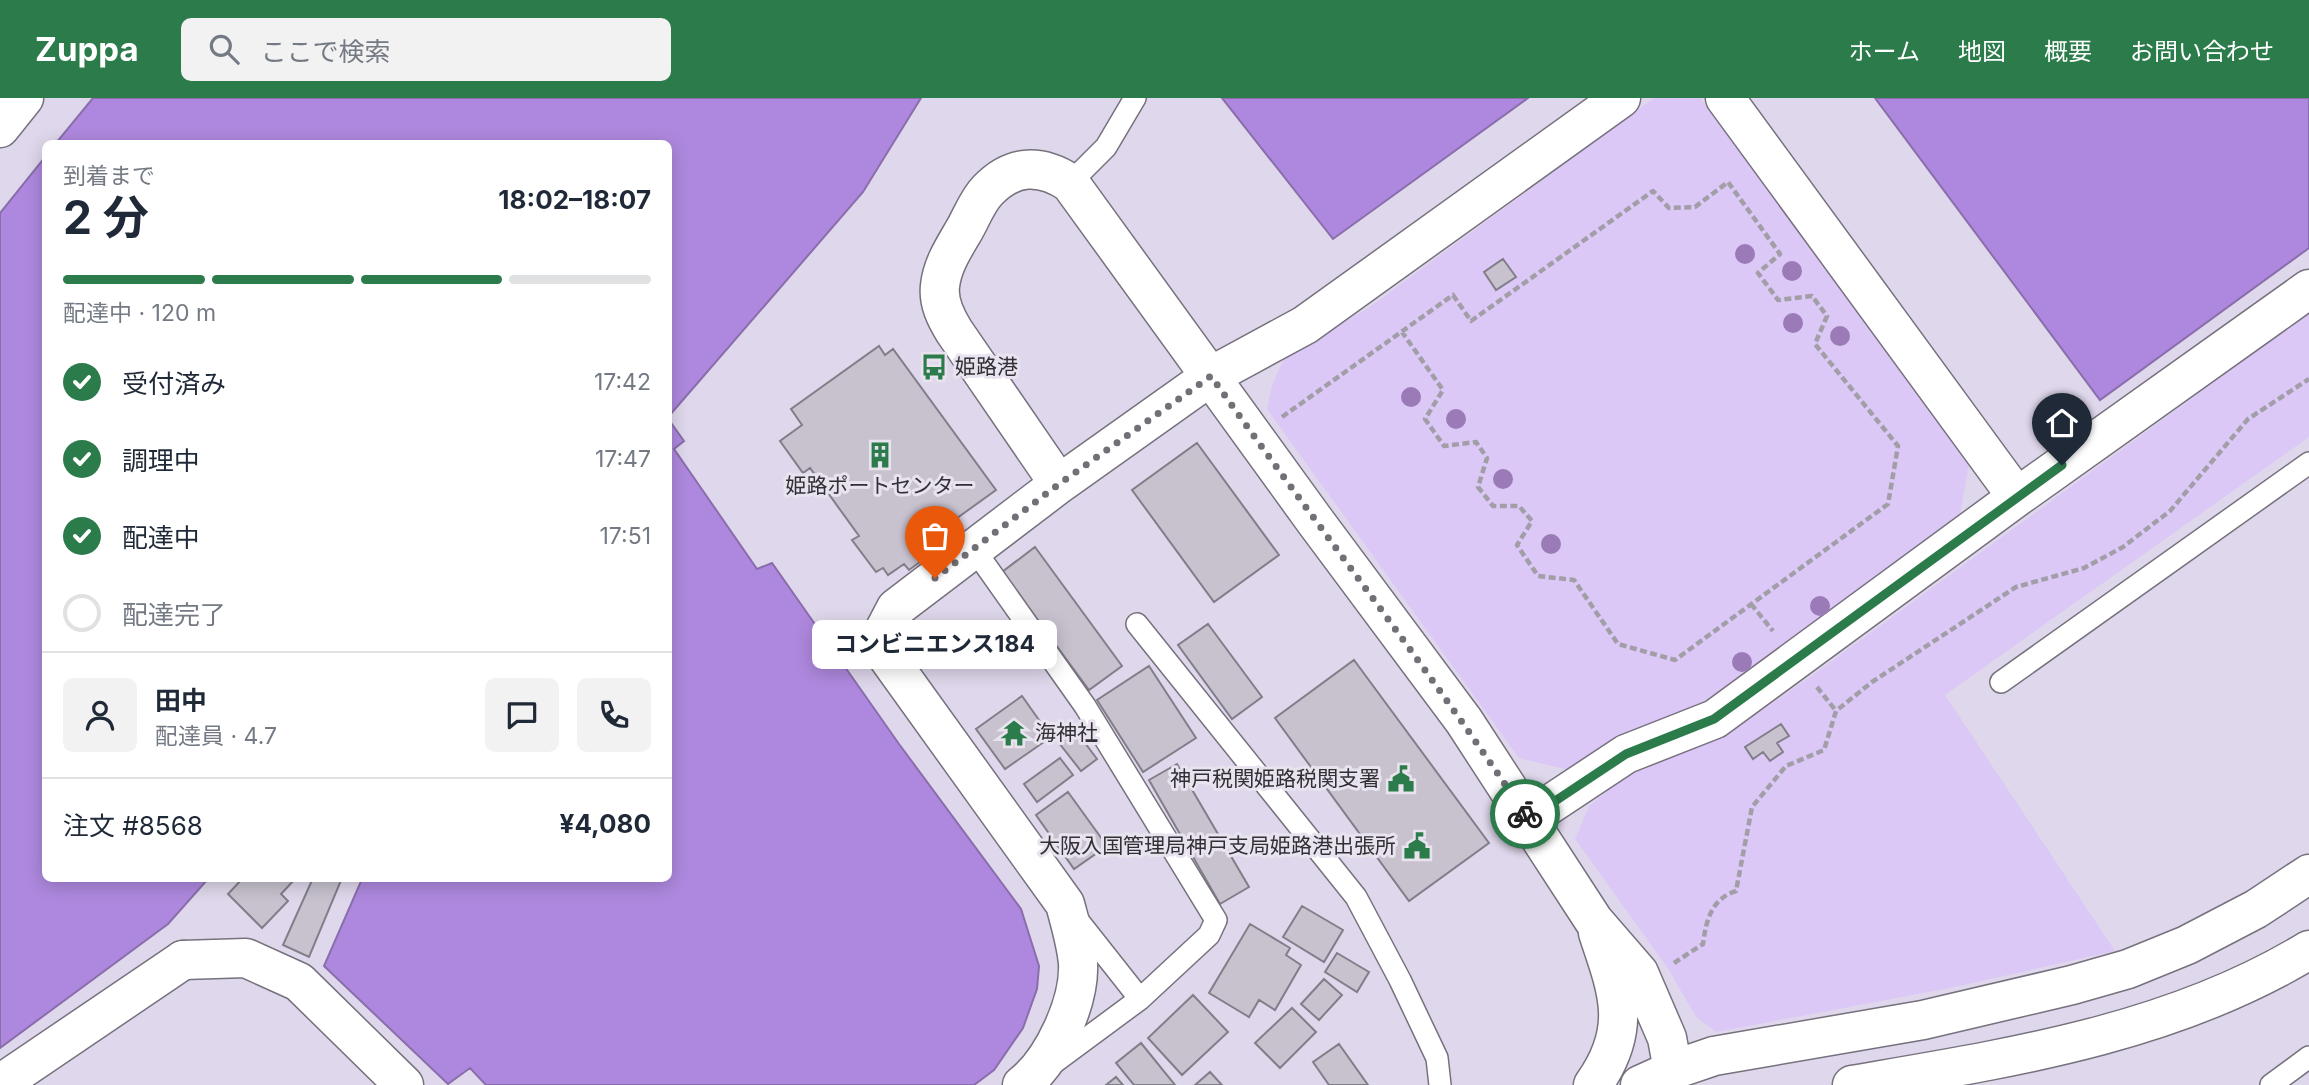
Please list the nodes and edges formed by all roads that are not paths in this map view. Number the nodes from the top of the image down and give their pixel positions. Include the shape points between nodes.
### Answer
1 (24, 98) edge
2 (1135, 98) edge
3 (1621, 98) edge
4 (1725, 98) edge
5 (0, 128) edge
6 (1070, 183) junction
7 (2309, 289) edge
8 (1211, 376) junction
9 (2309, 463) edge
10 (1059, 484) junction
11 (2017, 497) junction
12 (974, 549) junction
13 (1137, 624) dead end
14 (2001, 682) dead end
15 (1528, 819) junction
16 (2309, 874) edge
17 (1065, 904) junction
18 (1594, 921) junction
19 (2309, 950) edge
20 (1140, 999) junction
21 (1620, 1017) junction
22 (2309, 1057) edge
23 (1670, 1081) edge
24 (1026, 1082) edge
25 (0, 1084) edge
26 (404, 1085) edge
27 (1440, 1085) edge
28 (1593, 1085) edge
29 (1852, 1085) edge
30 (2271, 1085) edge

1 - 5 street
2 - 6 lane via 1106,146
3 - 8 street via 1305,325
4 - 11 street
6 - 8 street
6 - 10 street via 1041,170 1009,173 986,191 948,259 940,286 944,315
7 - 11 street
8 - 10 street
8 - 15 street via 1464,722
9 - 14 lane
10 - 12 street
11 - 15 street via 1714,719 1626,754
12 - 17 street via 896,608 885,629 886,655
12 - 20 lane via 1085,706 1216,920 1209,935
13 - 27 lane via 1356,897 1437,1058
15 - 18 street
16 - 23 street via 2256,909 2128,969 1923,1020 1714,1056
17 - 20 lane
17 - 24 street via 1078,965 1075,992 1056,1043
18 - 21 street
18 - 23 street via 1639,973 1667,1038
19 - 29 street via 2225,995 2120,1031 2026,1054
20 - 24 lane
21 - 23 street
21 - 28 street via 1611,1054
22 - 30 lane
25 - 26 street via 183,960 246,958 299,982

